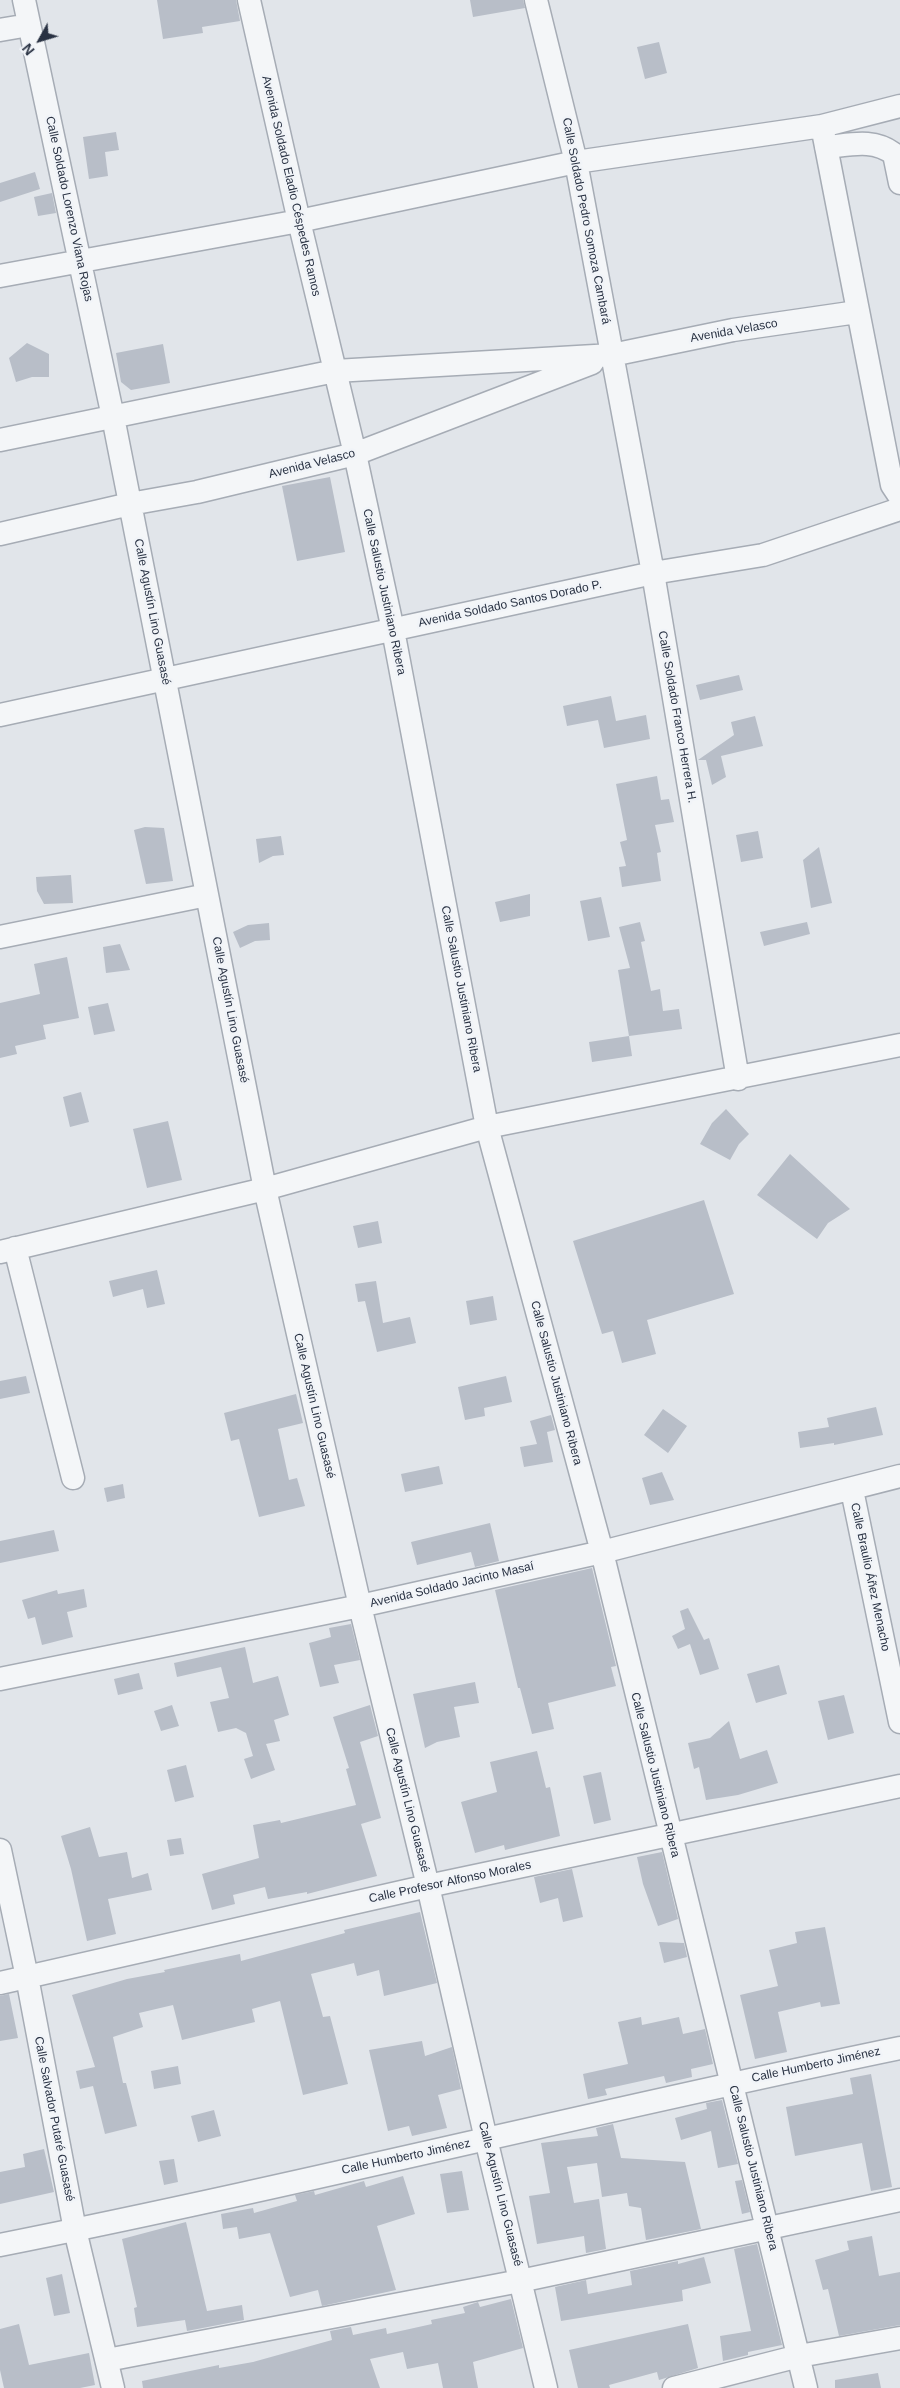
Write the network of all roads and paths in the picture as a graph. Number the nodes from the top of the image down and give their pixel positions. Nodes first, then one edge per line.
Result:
1 (24, 0) edge
2 (249, 0) edge
3 (536, 0) edge
4 (30, 25) junction
5 (0, 30) edge
6 (900, 106) edge
7 (824, 137) junction
8 (576, 162) junction
9 (900, 183) edge
10 (299, 221) junction
11 (80, 261) junction
12 (0, 276) edge
13 (857, 312) junction
14 (612, 355) junction
15 (334, 371) junction
16 (113, 417) junction
17 (0, 440) edge
18 (355, 454) junction
19 (897, 488) edge
20 (130, 504) junction
21 (900, 509) edge
22 (0, 534) edge
23 (653, 573) junction
24 (394, 630) junction
25 (165, 681) junction
26 (0, 715) edge
27 (207, 895) junction
28 (0, 937) edge
29 (900, 1045) edge
30 (738, 1079) junction
31 (487, 1127) junction
32 (265, 1189) junction
33 (8, 1250) edge
34 (900, 1476) edge
35 (73, 1478) dead end
36 (852, 1490) junction
37 (602, 1552) junction
38 (360, 1606) junction
39 (0, 1679) edge
40 (900, 1722) edge
41 (900, 1786) edge
42 (669, 1834) junction
43 (0, 1850) edge
44 (428, 1886) junction
45 (28, 1977) junction
46 (0, 1983) edge
47 (900, 2048) edge
48 (732, 2082) junction
49 (486, 2139) junction
50 (900, 2200) edge
51 (768, 2227) junction
52 (74, 2230) junction
53 (0, 2245) edge
54 (520, 2281) junction
55 (900, 2338) edge
56 (799, 2356) junction
57 (107, 2360) junction
58 (113, 2388) edge
59 (546, 2388) edge
60 (674, 2388) edge
61 (806, 2388) edge

1 - 4 street, Calle Soldado Lorenzo Viana Rojas
2 - 10 street, Avenida Soldado Eladio Céspedes Ramos
3 - 8 street, Calle Soldado Pedro Somoza Cambará
4 - 5 street
4 - 11 street, Calle Soldado Lorenzo Viana Rojas
6 - 7 street
7 - 8 street
7 - 9 street
7 - 13 street
8 - 10 street
8 - 14 street, Calle Soldado Pedro Somoza Cambará
10 - 11 street
10 - 15 street, Avenida Soldado Eladio Céspedes Ramos
11 - 12 street
11 - 16 street, Calle Soldado Lorenzo Viana Rojas
13 - 14 street, Avenida Velasco
13 - 19 street
14 - 15 street, Avenida Velasco
14 - 18 street, Avenida Velasco
14 - 23 street, Calle Soldado Franco Herrera H.
15 - 16 street, Avenida Velasco
15 - 18 street, Calle Salustio Justiniano Ribera
16 - 17 street, Avenida Velasco
16 - 20 street, Calle Agustín Lino Guasasé
18 - 20 street, Avenida Velasco
18 - 24 street, Calle Salustio Justiniano Ribera
20 - 22 street, Avenida Velasco
20 - 25 street, Calle Agustín Lino Guasasé
21 - 23 street, Avenida Soldado Santos Dorado P.
23 - 24 street, Avenida Soldado Santos Dorado P.
23 - 30 street, Calle Soldado Franco Herrera H.
24 - 25 street, Avenida Soldado Santos Dorado P.
24 - 31 street, Calle Salustio Justiniano Ribera
25 - 26 street, Avenida Soldado Santos Dorado P.
25 - 27 street, Calle Agustín Lino Guasasé
27 - 28 street
27 - 32 street, Calle Agustín Lino Guasasé
29 - 30 street
30 - 31 street
31 - 32 street
31 - 37 street, Calle Salustio Justiniano Ribera
32 - 33 street
32 - 38 street, Calle Agustín Lino Guasasé
33 - 35 street
34 - 36 street, Avenida Soldado Jacinto Masaí
36 - 37 street, Avenida Soldado Jacinto Masaí
36 - 40 street, Calle Braulio Áñez Menacho
37 - 38 street, Avenida Soldado Jacinto Masaí
37 - 42 street, Calle Salustio Justiniano Ribera
38 - 39 street, Avenida Soldado Jacinto Masaí
38 - 44 street, Calle Agustín Lino Guasasé
41 - 42 street, Calle Profesor Alfonso Morales
42 - 44 street, Calle Profesor Alfonso Morales
42 - 48 street, Calle Salustio Justiniano Ribera
43 - 45 street, Calle Salvador Putaré Guasasé
44 - 45 street, Calle Profesor Alfonso Morales
44 - 49 street, Calle Agustín Lino Guasasé
45 - 46 street, Calle Profesor Alfonso Morales
45 - 52 street, Calle Salvador Putaré Guasasé
47 - 48 street, Calle Humberto Jiménez
48 - 49 street, Calle Humberto Jiménez
48 - 51 street, Calle Salustio Justiniano Ribera
49 - 52 street, Calle Humberto Jiménez
49 - 54 street, Calle Agustín Lino Guasasé
50 - 51 street
51 - 54 street
51 - 56 street, Calle Salustio Justiniano Ribera
52 - 53 street, Calle Humberto Jiménez
52 - 57 street, Calle Salvador Putaré Guasasé
54 - 57 street
54 - 59 street, Calle Agustín Lino Guasasé
55 - 56 street
56 - 60 street
56 - 61 street, Calle Salustio Justiniano Ribera
57 - 58 street, Calle Salvador Putaré Guasasé

